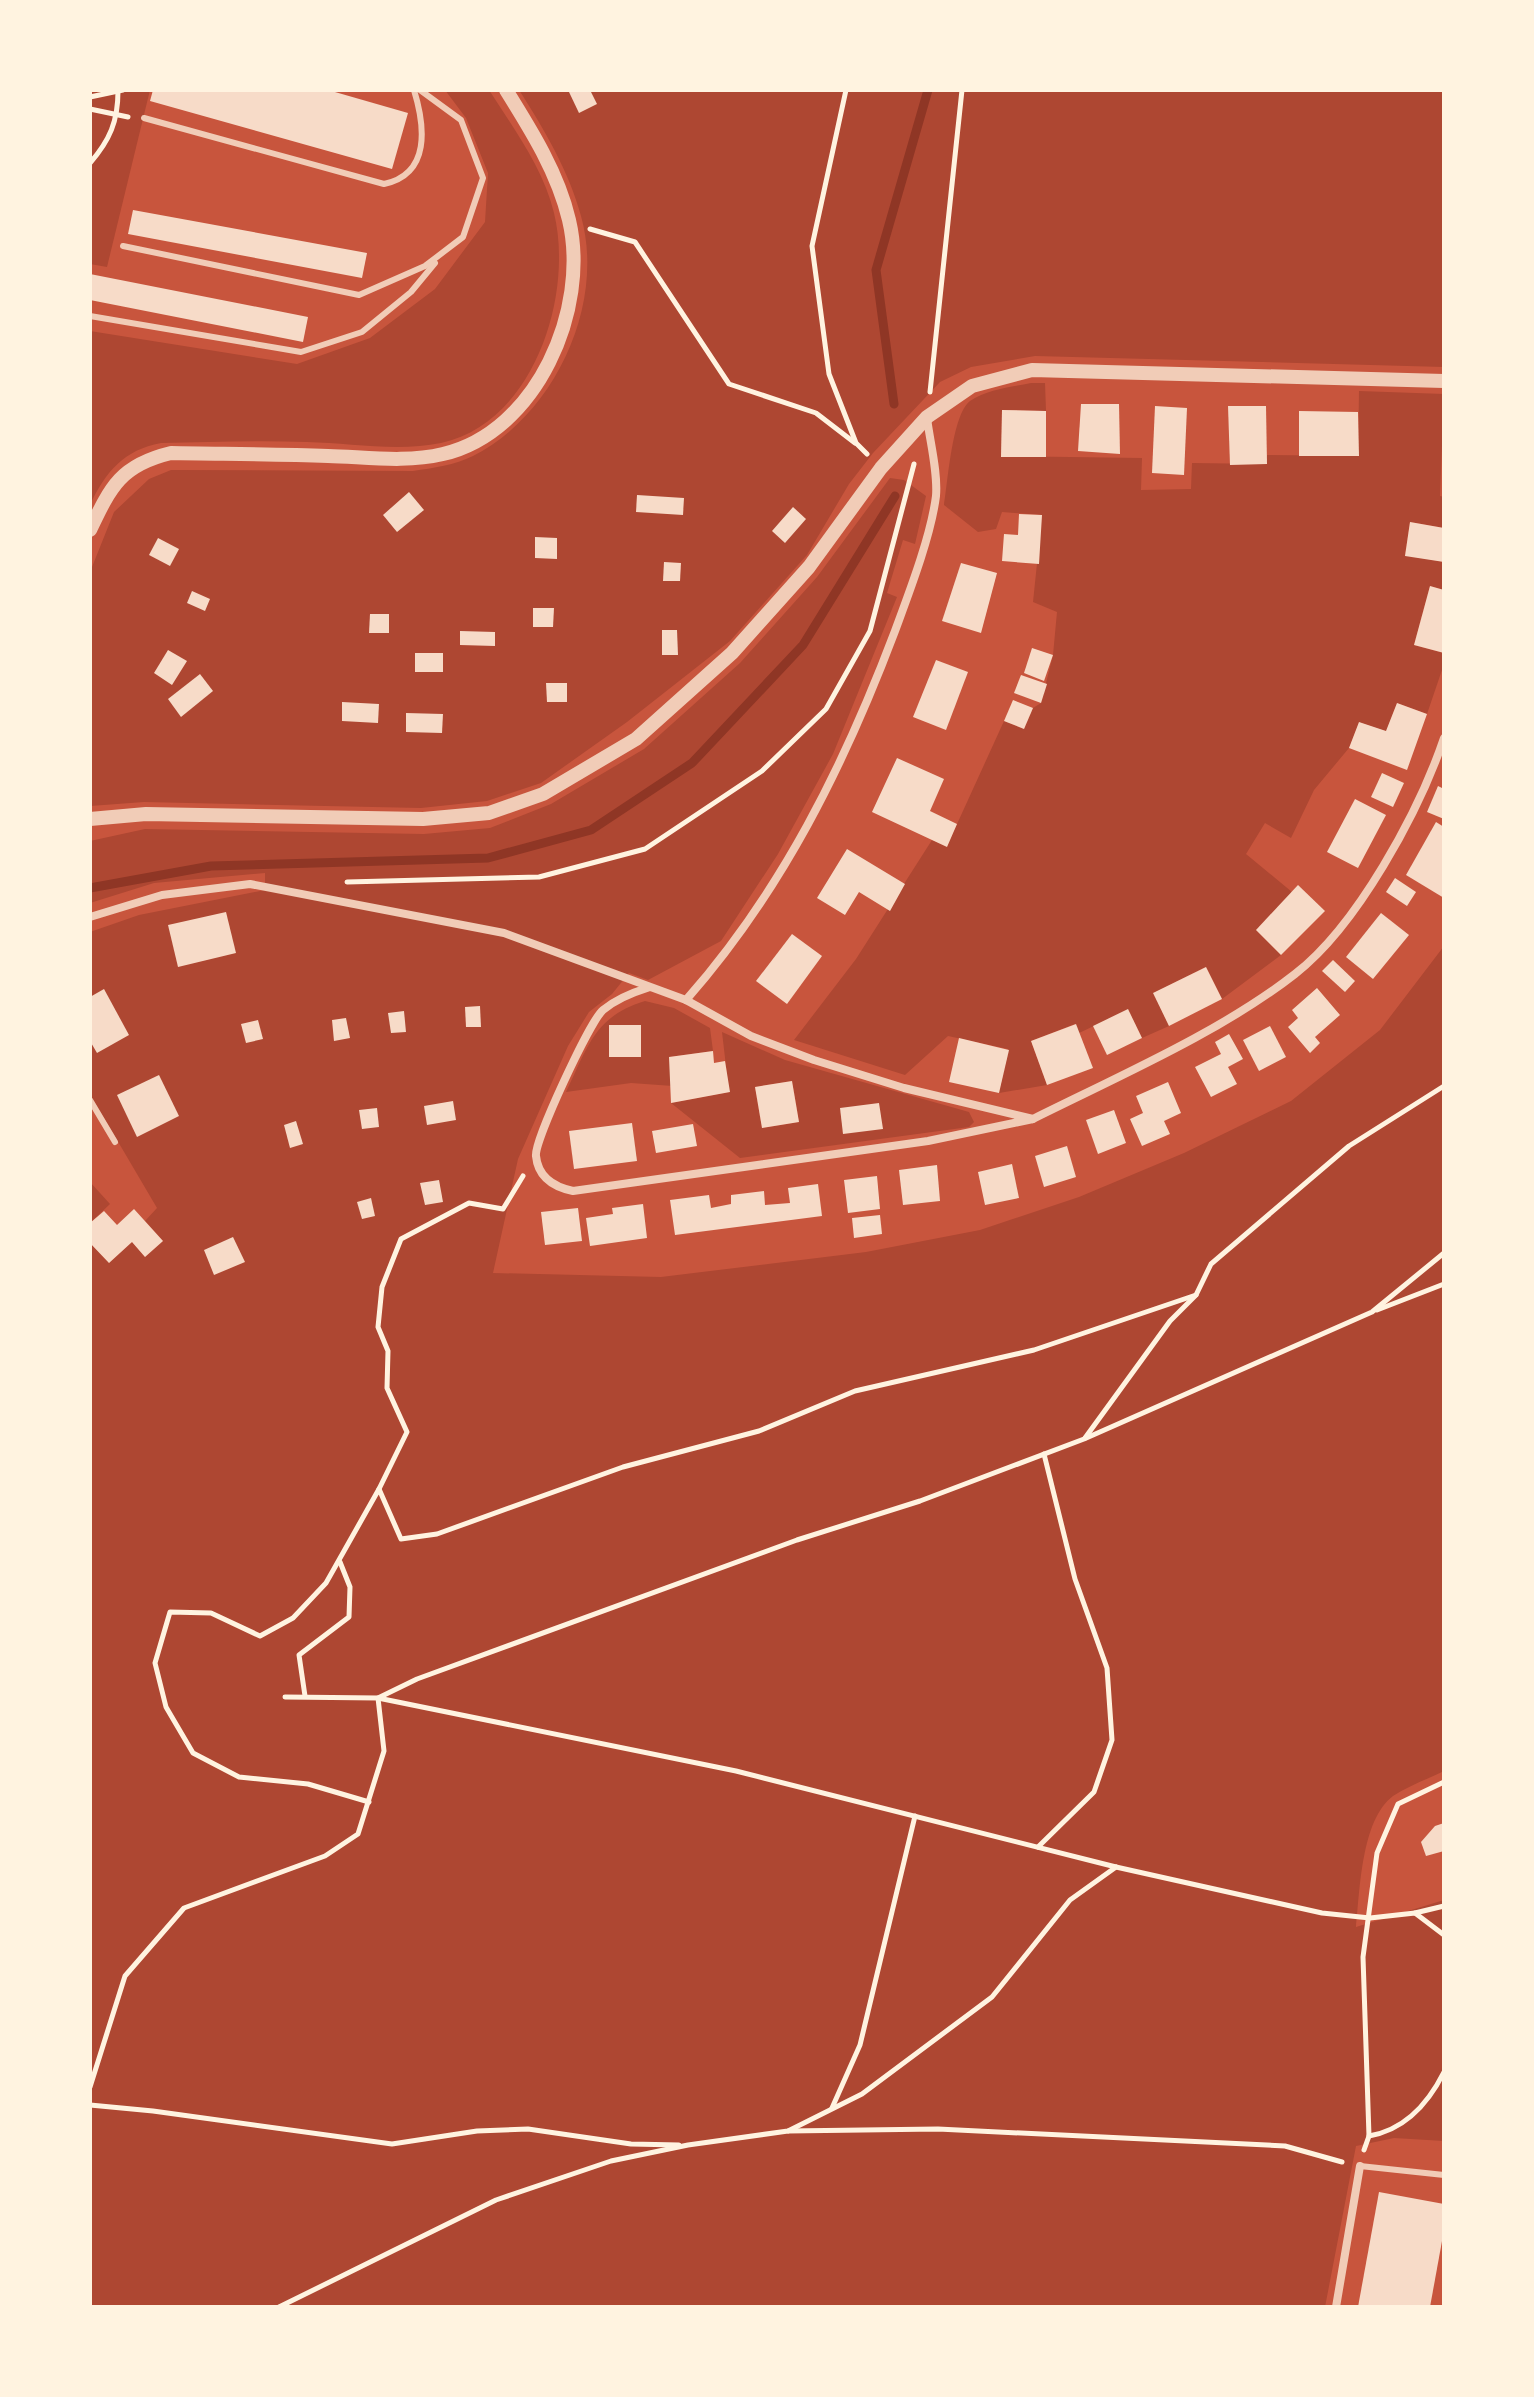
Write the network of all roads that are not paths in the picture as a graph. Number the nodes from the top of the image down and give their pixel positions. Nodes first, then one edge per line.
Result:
1 (417, 90) edge
2 (506, 90) edge
3 (144, 118) road end
4 (123, 246) dead end
5 (442, 254) junction
6 (90, 316) edge
7 (1444, 381) edge
8 (927, 417) junction
9 (90, 530) edge
10 (1444, 738) edge
11 (90, 819) edge
12 (90, 917) edge
13 (647, 988) junction
14 (686, 1000) junction
15 (90, 1100) edge
16 (1033, 1119) junction
17 (115, 1142) dead end
18 (1360, 2166) joint
19 (1444, 2175) edge
20 (1336, 2307) edge

1 - 3 lane
1 - 5 lane
2 - 9 street
4 - 5 lane
5 - 6 lane
7 - 8 street
8 - 11 street
8 - 14 street
10 - 16 street
12 - 13 street
13 - 14 street
13 - 16 street
14 - 16 street
15 - 17 lane
18 - 19 lane
18 - 20 street

